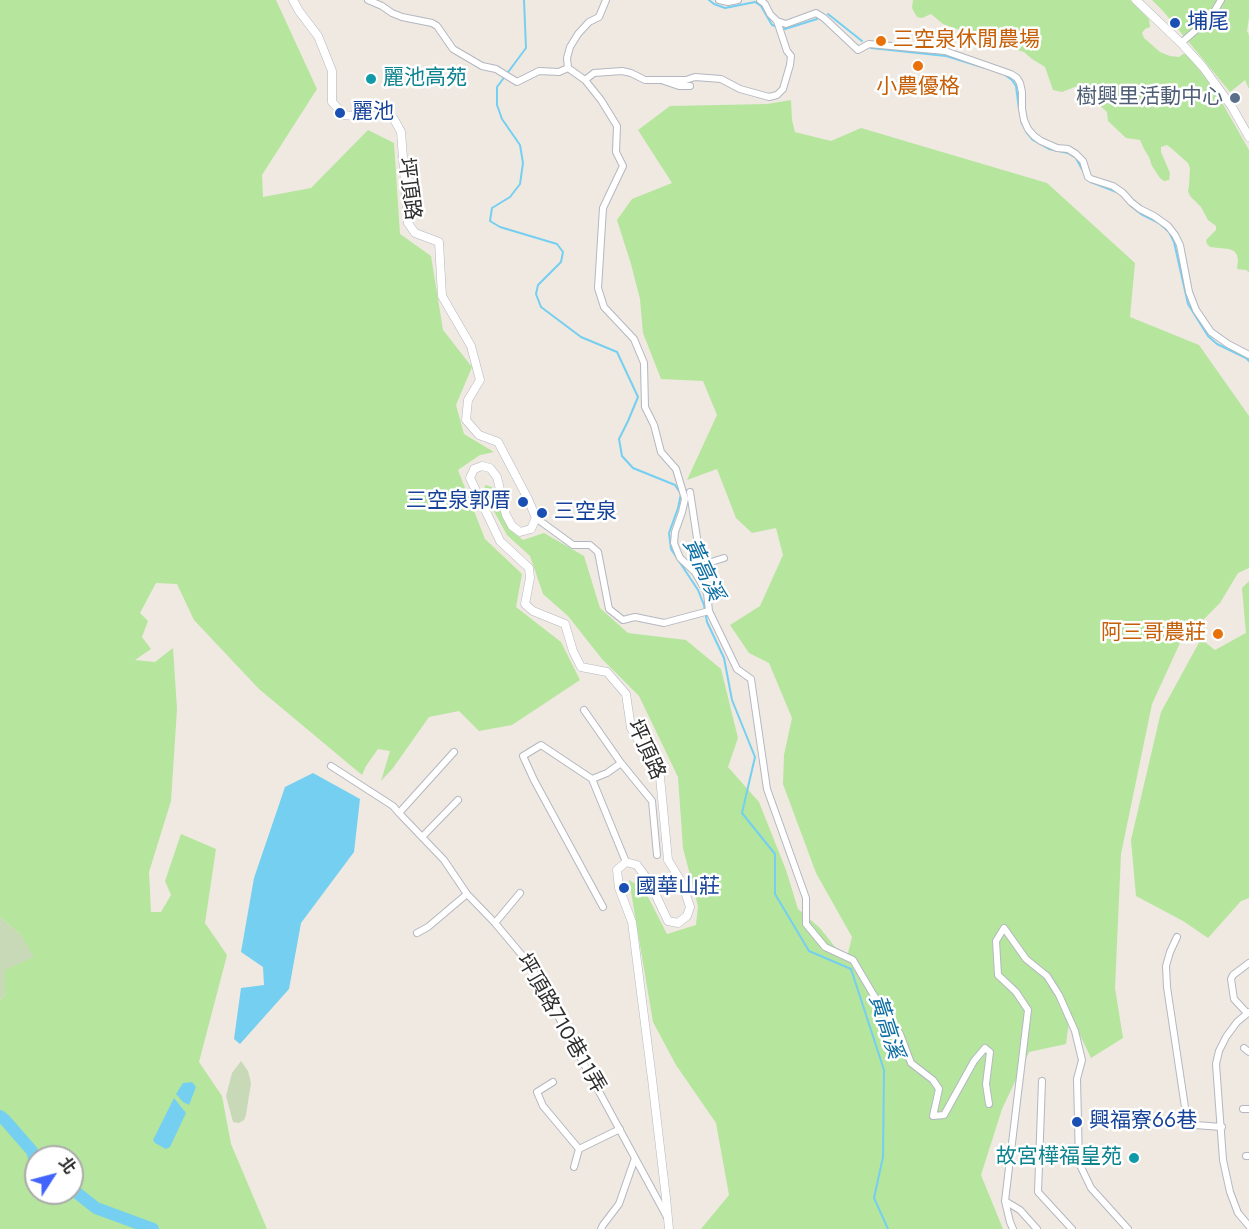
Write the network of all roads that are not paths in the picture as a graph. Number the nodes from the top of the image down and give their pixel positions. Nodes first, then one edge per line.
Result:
1 (293, 0) edge
2 (368, 0) edge
3 (606, 0) edge
4 (719, 0) edge
5 (738, 0) edge
6 (760, 0) edge
7 (1136, 0) edge
8 (1221, 0) edge
9 (777, 21) junction
10 (1181, 43) junction
11 (568, 68) junction
12 (585, 80) junction
13 (659, 80) junction
14 (690, 86) dead end
15 (1249, 137) edge
16 (1249, 355) edge
17 (690, 492) dead end
18 (536, 518) junction
19 (724, 558) dead end
20 (695, 572) junction
21 (709, 611) junction
22 (584, 710) dead end
23 (454, 752) dead end
24 (621, 763) junction
25 (331, 766) dead end
26 (592, 779) junction
27 (458, 800) dead end
28 (399, 813) junction
29 (422, 837) junction
30 (657, 855) dead end
31 (626, 862) junction
32 (520, 893) dead end
33 (467, 894) junction
34 (603, 907) dead end
35 (495, 923) junction
36 (417, 933) dead end
37 (1177, 938) dead end
38 (1249, 963) edge
39 (1248, 1013) edge
40 (1042, 1081) dead end
41 (553, 1082) dead end
42 (989, 1104) dead end
43 (1222, 1127) junction
44 (620, 1130) junction
45 (579, 1149) junction
46 (635, 1158) junction
47 (574, 1167) dead end
48 (654, 1196) junction
49 (666, 1198) junction
50 (1005, 1201) junction
51 (669, 1225) edge
52 (1249, 1226) edge
53 (601, 1229) edge
54 (1013, 1229) edge
55 (1037, 1229) edge
56 (1072, 1229) edge
57 (1128, 1229) edge

1 - 18 street, 坪頂路
2 - 11 street
3 - 11 street
4 - 5 street
6 - 9 street
7 - 10 street
8 - 10 street
9 - 13 street
9 - 16 street
10 - 15 street
11 - 12 street
12 - 13 street
12 - 20 street
13 - 14 street
17 - 20 street
18 - 21 street
18 - 31 street, 坪頂路
19 - 20 street
20 - 21 street
21 - 42 street
22 - 24 street
23 - 28 street
24 - 26 street
24 - 30 street
25 - 28 street, 坪頂路710巷11弄
26 - 31 street
26 - 34 street
27 - 29 street
28 - 29 street, 坪頂路710巷11弄
29 - 33 street, 坪頂路710巷11弄
31 - 49 street
32 - 35 street
33 - 35 street, 坪頂路710巷11弄
33 - 36 street
35 - 44 street, 坪頂路710巷11弄
37 - 43 street
38 - 39 street
39 - 43 street
40 - 56 street
41 - 45 street, 坪頂路710巷11弄
43 - 52 street
44 - 45 street
44 - 46 street, 坪頂路710巷11弄
45 - 47 street
46 - 48 street, 坪頂路710巷11弄
46 - 53 street
48 - 49 street
48 - 51 street, 坪頂路710巷11弄
49 - 51 street
50 - 54 street
50 - 55 street
50 - 57 street

